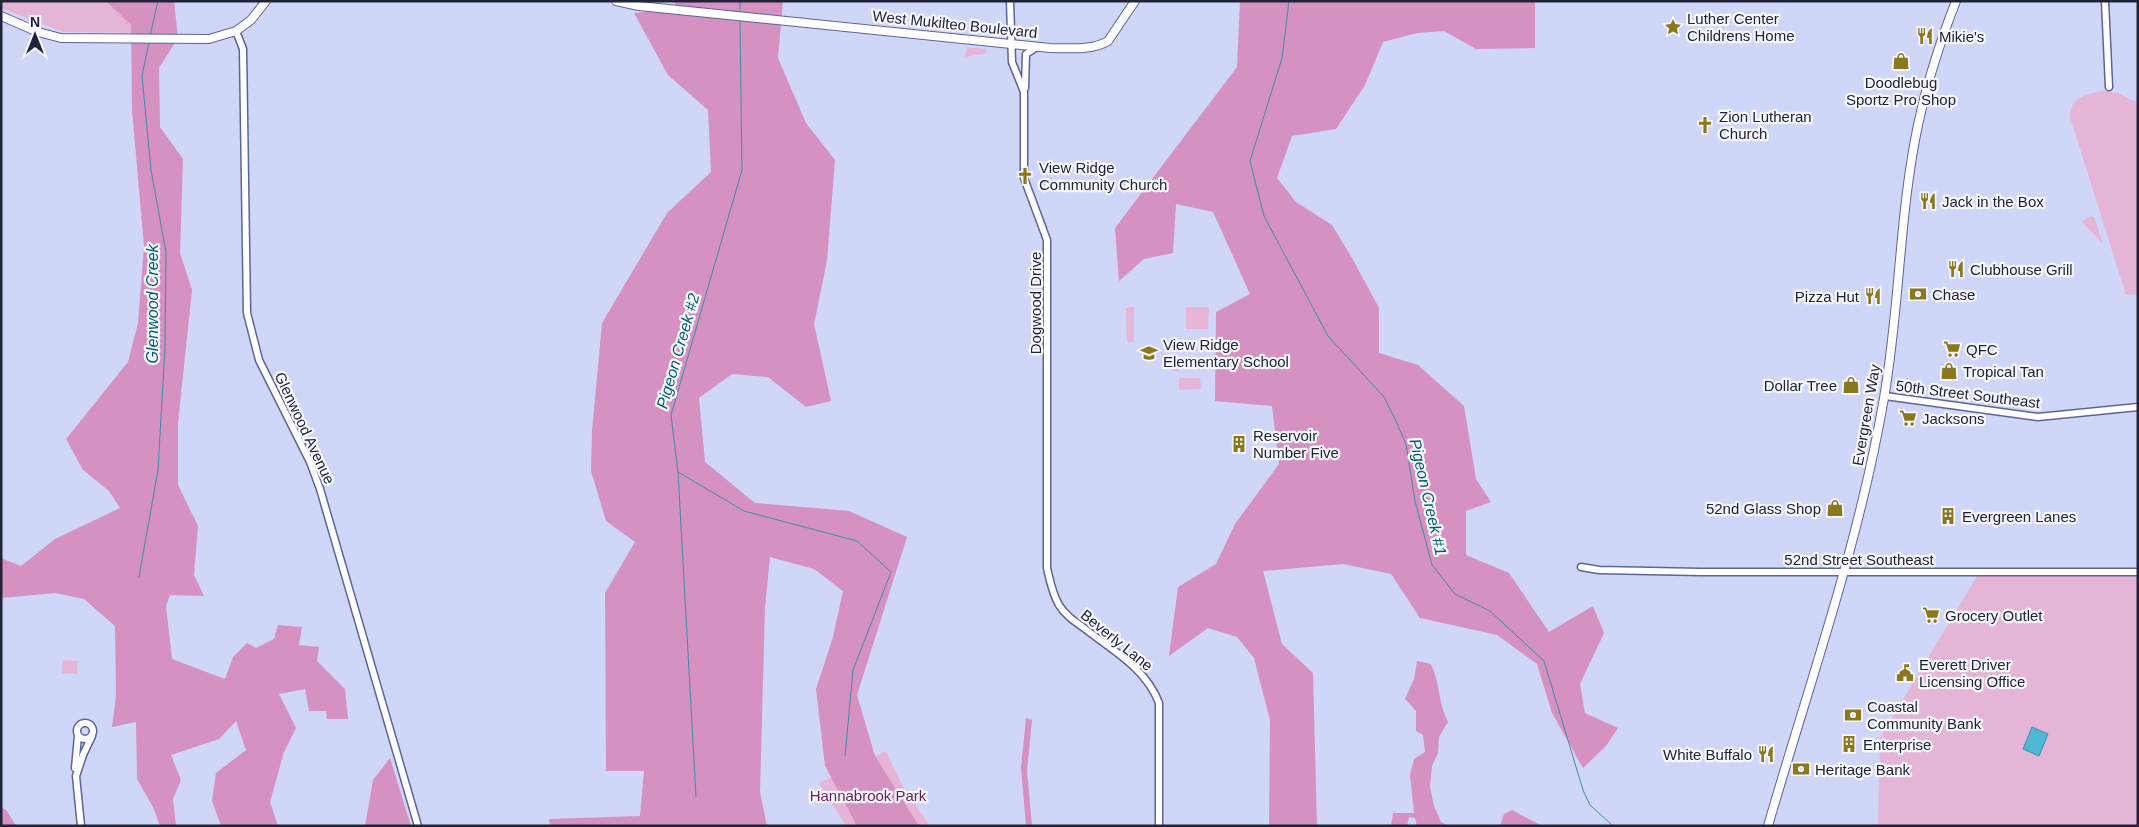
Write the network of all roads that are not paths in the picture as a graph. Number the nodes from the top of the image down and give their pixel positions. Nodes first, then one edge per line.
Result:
1 (266, 1) edge
2 (616, 1) edge
3 (1010, 1) edge
4 (1135, 1) edge
5 (1956, 1) edge
6 (2106, 1) edge
7 (1, 16) edge
8 (236, 31) junction
9 (1011, 45) junction
10 (1037, 47) junction
11 (2108, 87) dead end
12 (1024, 92) junction
13 (1885, 396) junction
14 (2138, 406) edge
15 (1581, 567) dead end
16 (1047, 568) joint
17 (1844, 572) junction
18 (2138, 572) edge
19 (78, 736) junction
20 (92, 736) junction
21 (76, 776) junction
22 (82, 826) edge
23 (418, 826) edge
24 (1159, 826) edge
25 (1768, 826) edge

1 - 8 main road
2 - 9 main road, West Mukilteo Boulevard
3 - 9 street, Dogwood Drive
4 - 10 main road, West Mukilteo Boulevard
5 - 13 main road, Evergreen Way
6 - 11 street
7 - 8 main road
8 - 23 street, Glenwood Avenue
9 - 10 main road, West Mukilteo Boulevard
9 - 12 street, Dogwood Drive
10 - 12 street
12 - 16 street, Dogwood Drive
13 - 14 street, 50th Street Southeast
13 - 17 main road, Evergreen Way
15 - 17 street, 52nd Street Southeast
16 - 24 street, Beverly Lane
17 - 18 street, 52nd Street Southeast
17 - 25 main road, Evergreen Way
19 - 20 street
19 - 20 street
19 - 21 street
20 - 21 street
21 - 22 street

